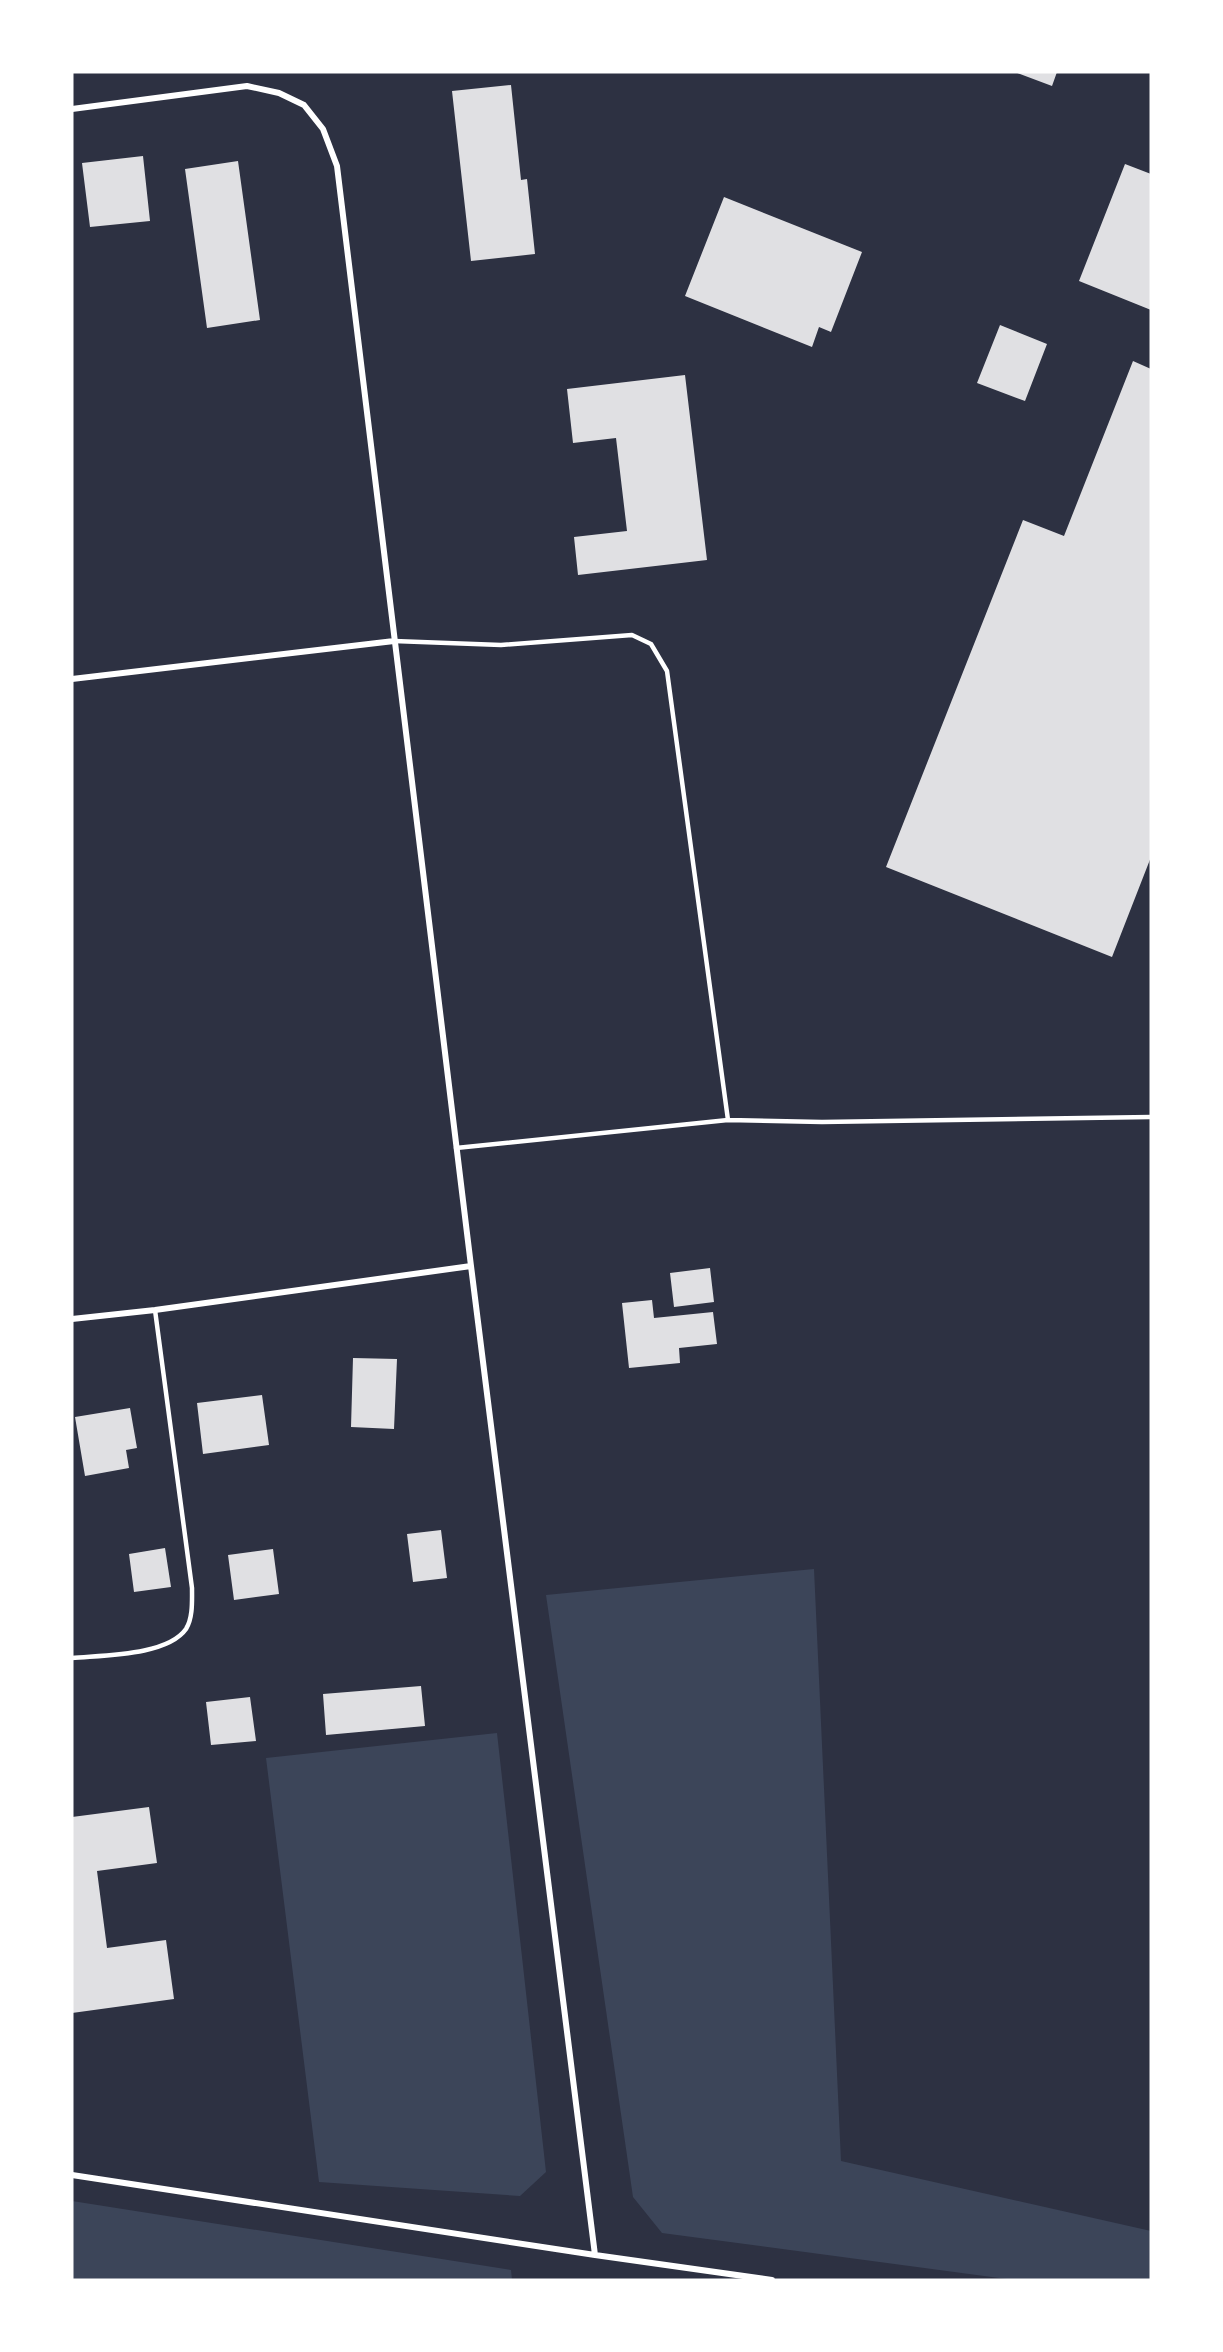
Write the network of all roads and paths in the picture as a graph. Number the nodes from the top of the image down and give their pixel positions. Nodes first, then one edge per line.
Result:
1 (72, 109) edge
2 (394, 641) junction
3 (72, 679) edge
4 (1151, 1117) edge
5 (728, 1120) junction
6 (456, 1148) junction
7 (471, 1266) junction
8 (155, 1310) junction
9 (72, 1319) edge
10 (72, 1658) edge
11 (72, 2175) edge
12 (595, 2256) junction
13 (772, 2280) edge

1 - 2 street
2 - 3 street
2 - 5 lane
2 - 6 street
4 - 5 lane
5 - 6 lane
6 - 7 street
7 - 8 street
7 - 12 street
8 - 9 street
8 - 10 lane
11 - 12 street
12 - 13 street

